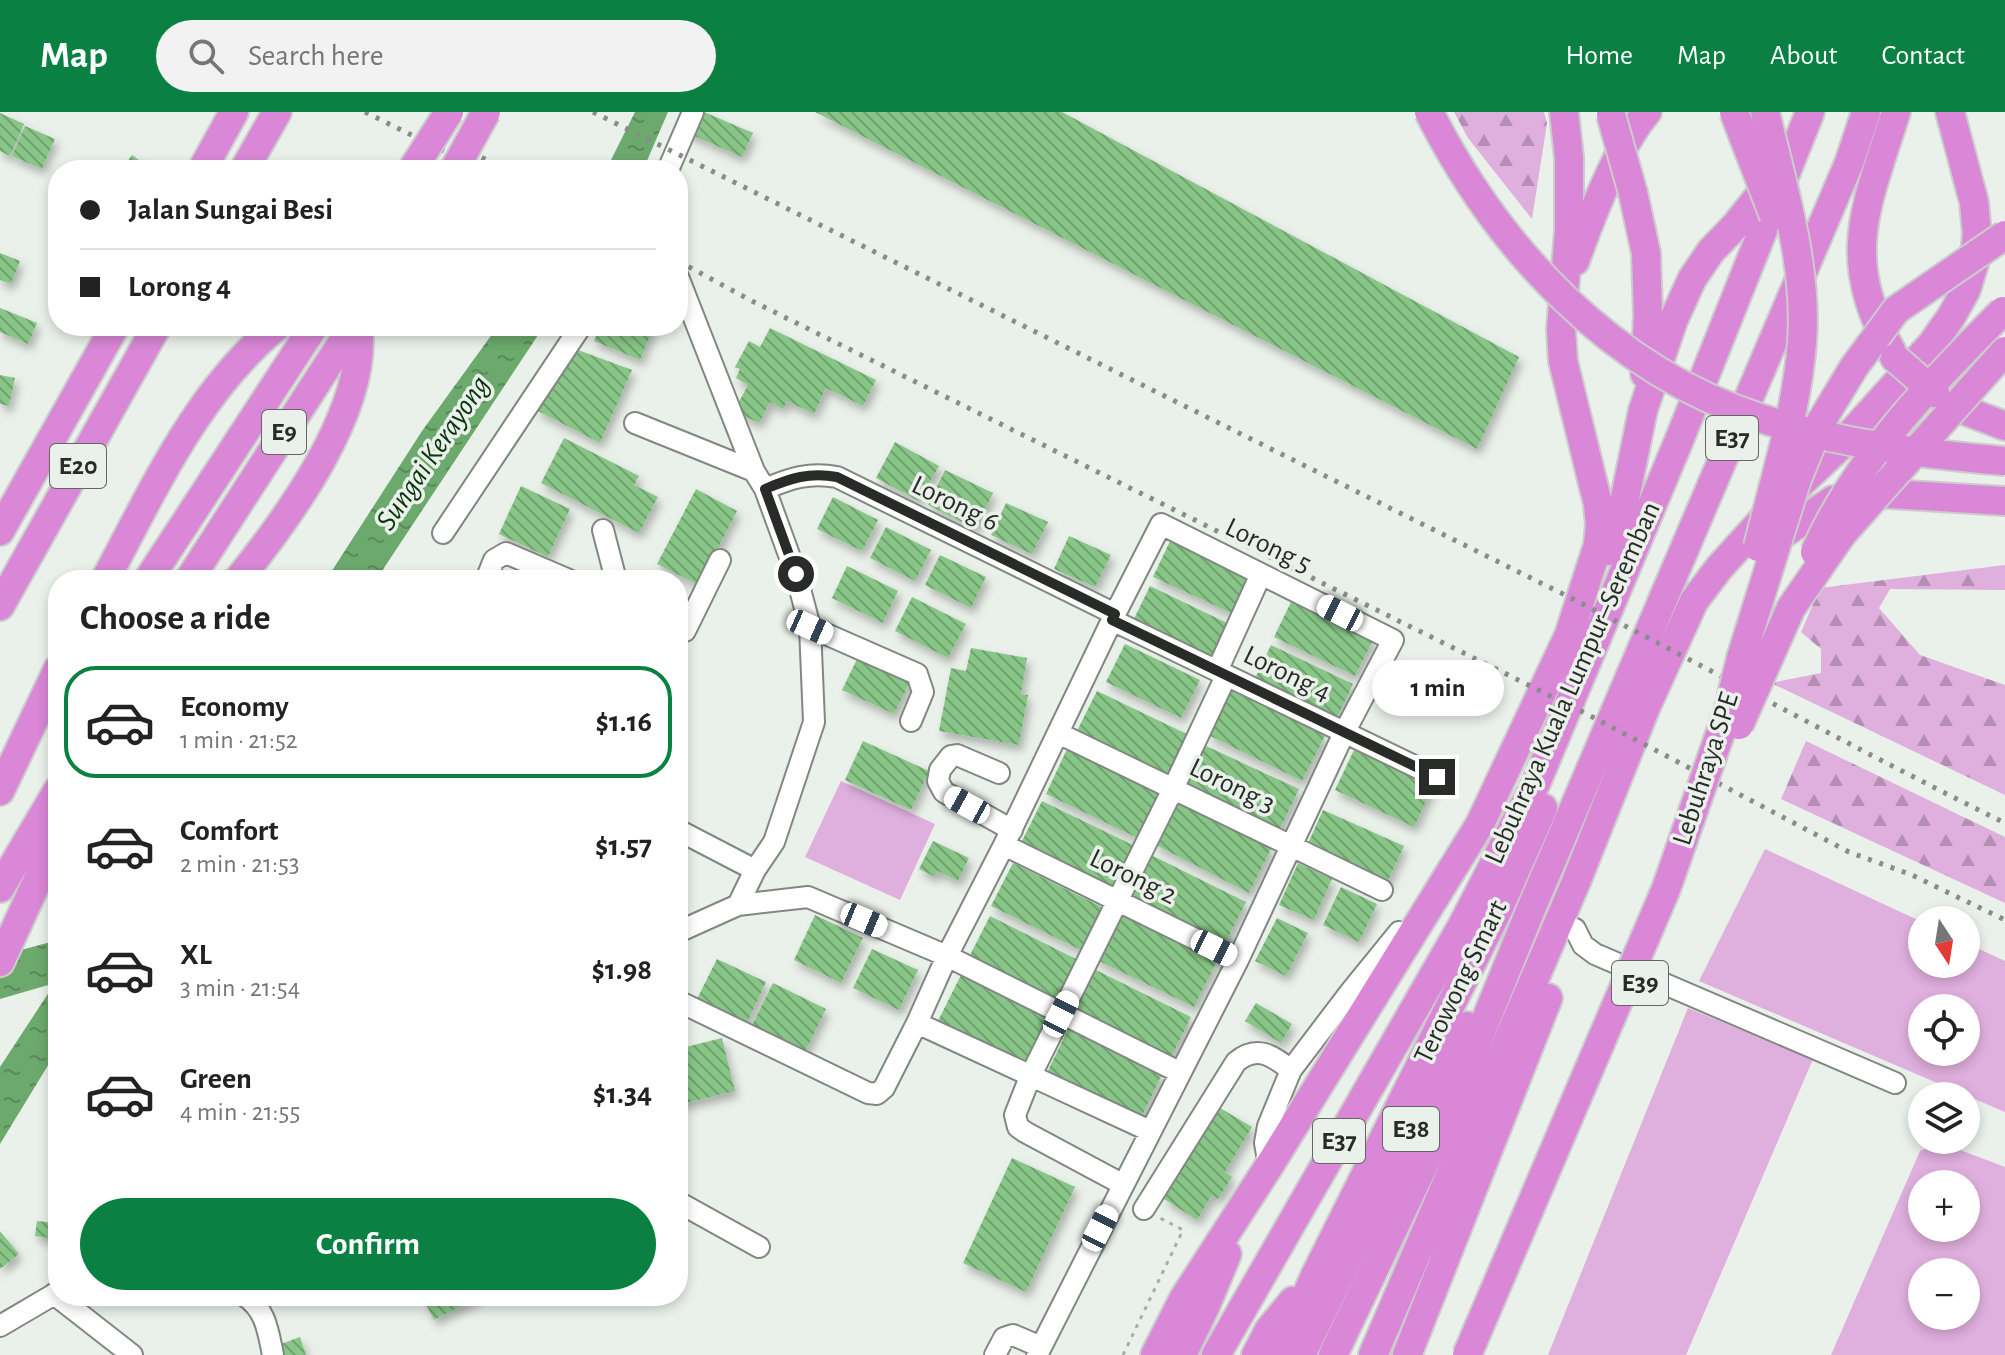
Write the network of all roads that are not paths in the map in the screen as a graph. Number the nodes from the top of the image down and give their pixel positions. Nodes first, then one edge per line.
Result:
1 (234, 112) edge
2 (277, 112) edge
3 (449, 112) edge
4 (486, 112) edge
5 (693, 112) edge
6 (1429, 112) edge
7 (1564, 112) edge
8 (1647, 112) edge
9 (1734, 112) edge
10 (1765, 112) edge
11 (1810, 112) edge
12 (1866, 112) edge
13 (1882, 112) edge
14 (1896, 112) edge
15 (1950, 112) edge
16 (1610, 114) edge
17 (1797, 148) junction
18 (208, 160) edge
19 (250, 160) edge
20 (418, 160) edge
21 (460, 160) edge
22 (672, 160) edge
23 (1849, 163) junction
24 (2005, 235) edge
25 (1563, 295) junction
26 (1802, 301) junction
27 (688, 303) edge
28 (2005, 308) edge
29 (109, 336) edge
30 (151, 336) edge
31 (267, 336) edge
32 (308, 336) edge
33 (349, 336) edge
34 (357, 336) edge
35 (574, 336) edge
36 (2005, 351) edge
37 (1643, 410) junction
38 (635, 423) dead end
39 (2005, 426) edge
40 (2005, 461) edge
41 (754, 471) junction
42 (2005, 483) edge
43 (765, 489) junction
44 (2005, 501) edge
45 (603, 530) dead end
46 (0, 531) edge
47 (443, 533) dead end
48 (1740, 545) junction
49 (720, 560) dead end
50 (110, 570) edge
51 (155, 570) edge
52 (195, 570) edge
53 (246, 570) edge
54 (490, 570) edge
55 (546, 570) edge
56 (613, 570) edge
57 (1261, 574) junction
58 (0, 606) edge
59 (1791, 608) junction
60 (1113, 617) junction
61 (688, 619) edge
62 (810, 627) junction
63 (1741, 658) junction
64 (1222, 674) junction
65 (48, 690) edge
66 (911, 721) dead end
67 (1562, 722) junction
68 (48, 725) edge
69 (1058, 733) junction
70 (1344, 733) junction
71 (999, 773) dead end
72 (1437, 777) dead end
73 (1536, 783) junction
74 (1173, 789) junction
75 (0, 792) edge
76 (48, 807) edge
77 (688, 835) edge
78 (1008, 838) junction
79 (1291, 846) junction
80 (1466, 848) junction
81 (48, 858) edge
82 (755, 870) junction
83 (0, 888) edge
84 (1382, 890) dead end
85 (1118, 901) junction
86 (738, 905) junction
87 (1531, 909) junction
88 (688, 928) edge
89 (1575, 929) junction
90 (947, 956) junction
91 (1238, 960) junction
92 (0, 962) edge
93 (688, 1006) edge
94 (1061, 1014) junction
95 (917, 1023) junction
96 (1291, 1070) junction
97 (1179, 1072) junction
98 (1030, 1077) junction
99 (1895, 1083) dead end
100 (1150, 1131) junction
101 (1269, 1166) junction
102 (1122, 1184) junction
103 (1251, 1193) junction
104 (688, 1208) edge
105 (1144, 1209) road end
106 (759, 1247) dead end
107 (1315, 1276) junction
108 (48, 1298) edge
109 (72, 1306) edge
110 (257, 1306) edge
111 (0, 1326) edge
112 (1039, 1351) edge
113 (132, 1355) edge
114 (273, 1355) edge
115 (995, 1355) edge
116 (1155, 1355) edge
117 (1182, 1355) edge
118 (1216, 1355) edge
119 (1256, 1355) edge
120 (1280, 1355) edge
121 (1301, 1355) edge
122 (1333, 1355) edge
123 (1373, 1355) edge
124 (1407, 1355) edge
125 (1467, 1355) edge
126 (1481, 1355) edge

1 - 18 highway
2 - 19 highway
3 - 20 highway, bridge
4 - 21 highway, bridge
5 - 22 street
6 - 40 highway, bridge
7 - 25 highway
8 - 25 highway
9 - 26 highway, bridge
10 - 26 highway, bridge
11 - 17 highway, Lebuhraya Kuala Lumpur–Seremban / E37
12 - 23 highway, Lebuhraya Kuala Lumpur–Seremban / E37
13 - 23 highway
14 - 39 highway, bridge
15 - 48 highway
16 - 37 highway, bridge
17 - 37 highway
17 - 67 highway, Lebuhraya Kuala Lumpur–Seremban / E37
23 - 87 highway, Lebuhraya Kuala Lumpur–Seremban / E37
24 - 63 highway, Lebuhraya SPE / E39, bridge
25 - 80 highway
26 - 63 highway, bridge
27 - 41 street
28 - 59 highway, bridge
29 - 46 highway, E20
30 - 58 highway, E20
31 - 50 highway
32 - 51 highway, E9
33 - 52 highway, E9
34 - 53 highway
35 - 47 street
36 - 59 highway, Lebuhraya SPE / E39, bridge
37 - 73 highway
38 - 41 street
41 - 43 street
42 - 48 highway
43 - 60 street, Lorong 6
43 - 62 street
44 - 89 highway
45 - 56 street
48 - 123 highway
49 - 61 street
54 - 55 street
57 - 60 street, Lorong 5
57 - 64 street
57 - 70 street, Lorong 5
59 - 126 highway, Lebuhraya SPE / E39, bridge
60 - 64 street, Lorong 4
60 - 69 street
62 - 66 street
62 - 82 street
63 - 125 highway, Lebuhraya SPE / E39, bridge
64 - 70 street, Lorong 4
64 - 74 street
65 - 75 highway
67 - 73 highway, Lebuhraya Kuala Lumpur–Seremban / E37
67 - 107 highway, Terowong Smart / E38
68 - 75 highway
69 - 74 street, Lorong 3
69 - 78 street
70 - 72 street, Lorong 4
70 - 79 street
71 - 78 street, Lorong 2
73 - 118 highway, Lebuhraya Kuala Lumpur–Seremban / E37
74 - 79 street, Lorong 3
74 - 85 street
76 - 83 highway
77 - 82 street
78 - 85 street, Lorong 2
78 - 90 street
79 - 84 street, Lorong 3
79 - 91 street
80 - 96 street
80 - 101 highway
81 - 92 highway
82 - 86 street
85 - 91 street, Lorong 2
85 - 94 street
86 - 88 street
86 - 90 street
87 - 121 highway, Terowong Smart / E38
87 - 122 highway, Lebuhraya Kuala Lumpur–Seremban / E37
89 - 99 street
89 - 124 highway
90 - 94 street
90 - 95 street
91 - 97 street
93 - 95 street
94 - 97 street
94 - 98 street
95 - 98 street
96 - 101 street
96 - 105 street
97 - 100 street
98 - 100 street
98 - 102 street
100 - 102 street
101 - 103 highway
102 - 112 street
103 - 116 highway
103 - 117 highway
104 - 106 street
107 - 119 highway, Terowong Smart / E38
107 - 120 highway, Terowong Smart / E38
108 - 111 street
109 - 113 street
110 - 114 street
112 - 115 street

